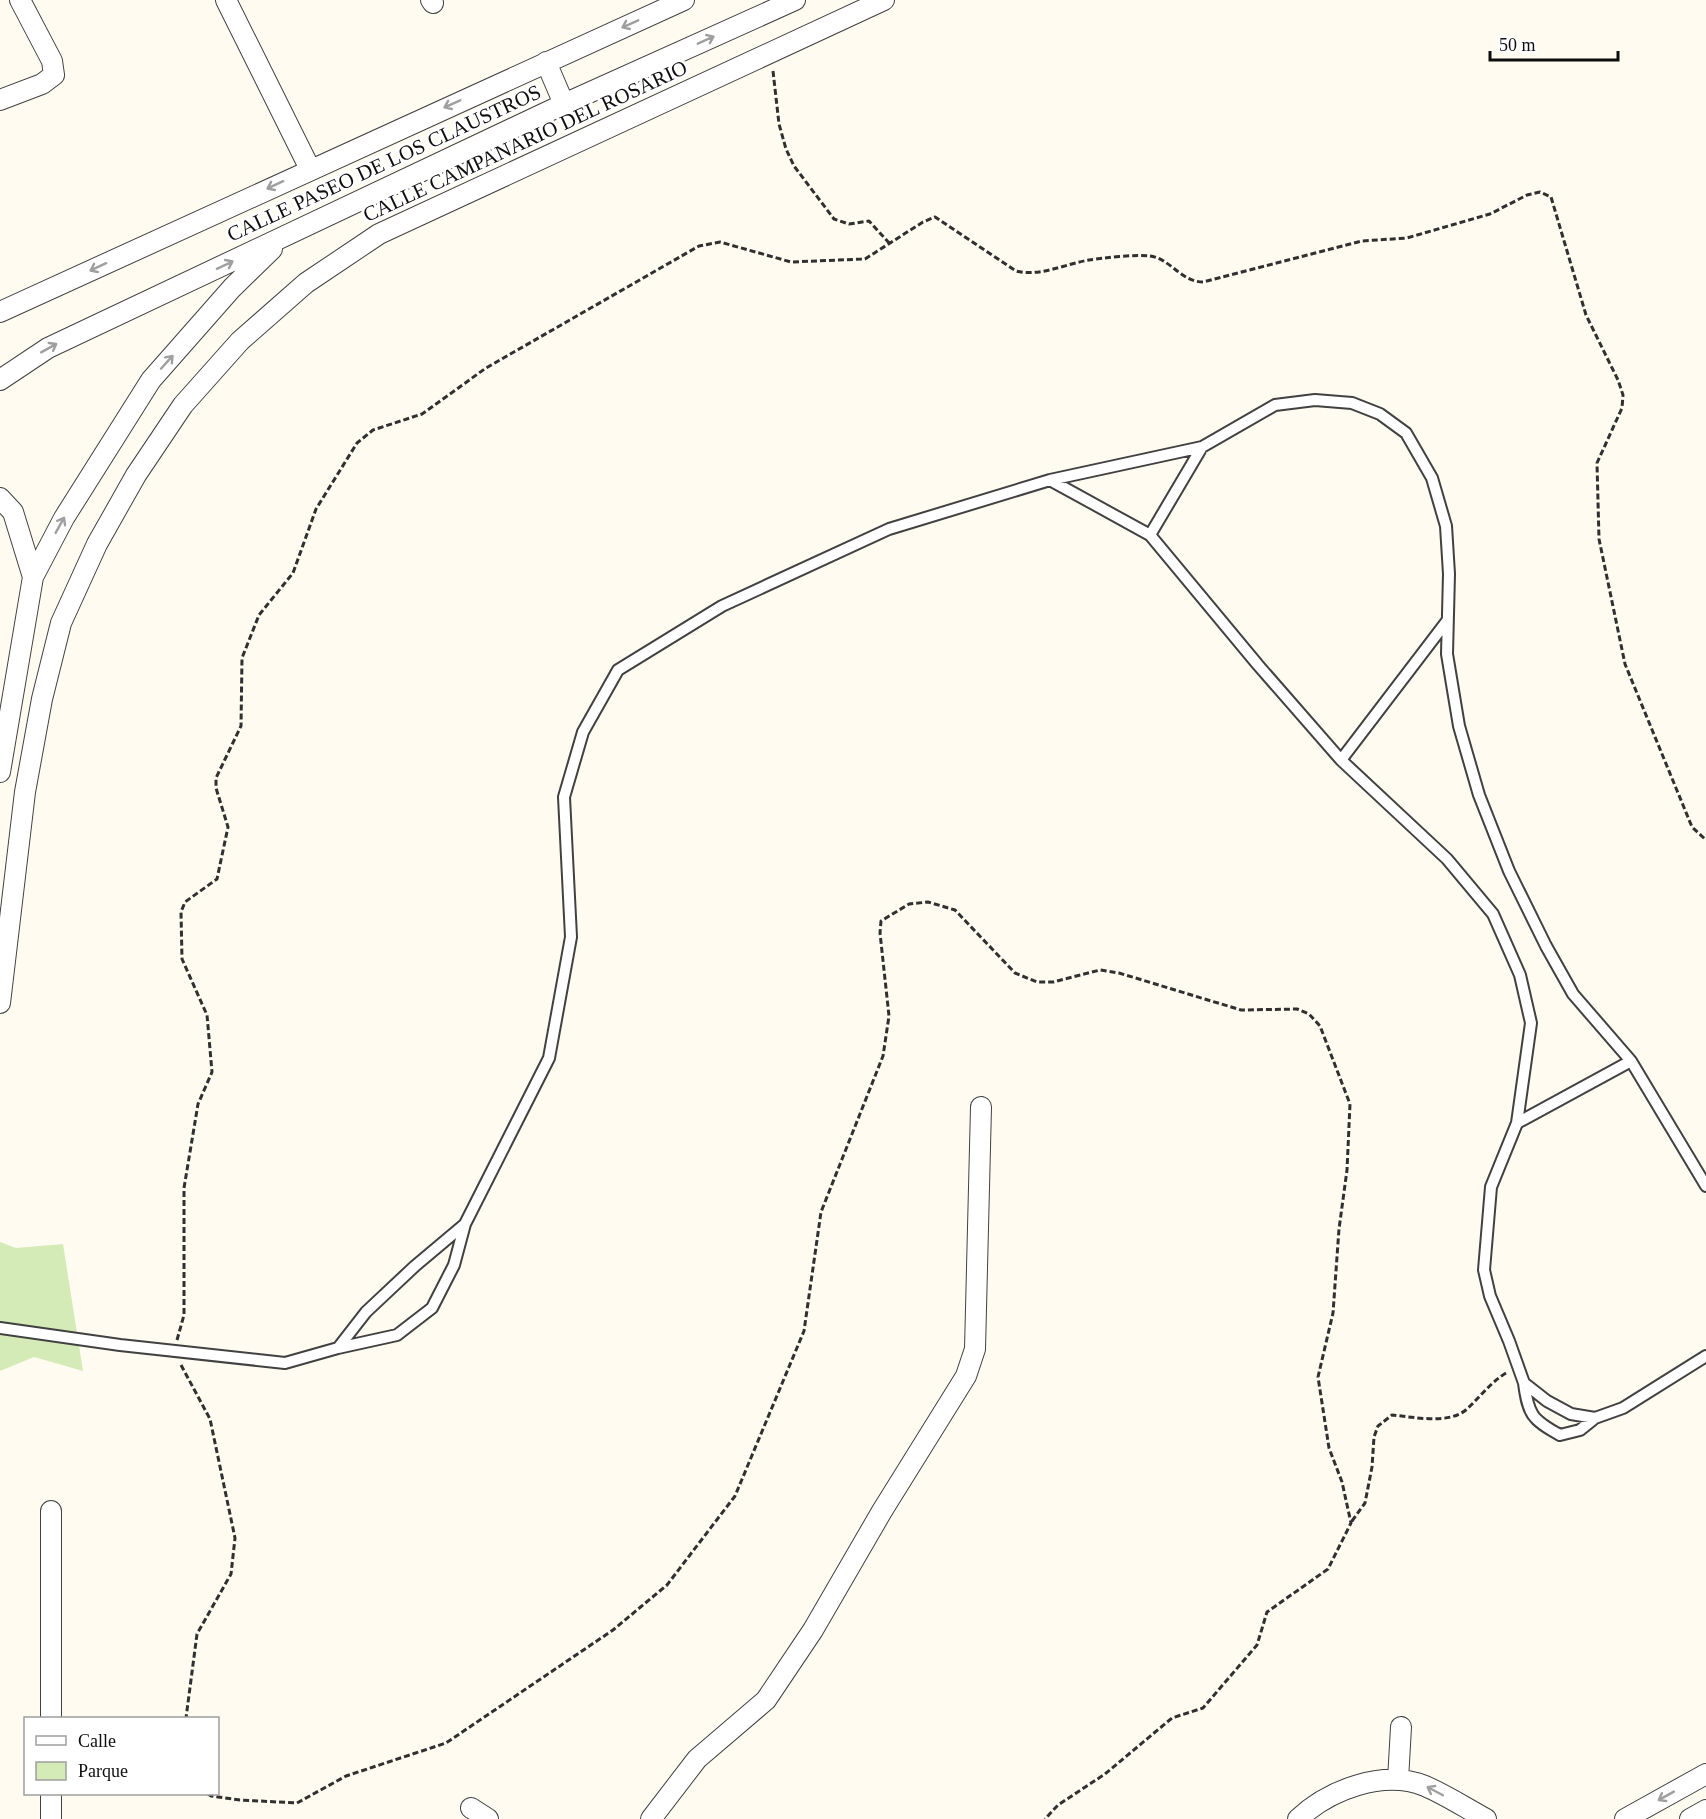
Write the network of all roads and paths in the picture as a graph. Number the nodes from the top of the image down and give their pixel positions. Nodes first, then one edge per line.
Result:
1 (20, 0) edge
2 (226, 0) edge
3 (684, 0) edge
4 (795, 0) edge
5 (884, 0) edge
6 (771, 52) junction
7 (546, 62) junction
8 (0, 100) edge
9 (564, 104) junction
10 (310, 169) junction
11 (283, 237) junction
12 (890, 244) dead end
13 (0, 312) edge
14 (0, 380) edge
15 (1202, 447) junction
16 (1050, 480) junction
17 (0, 498) edge
18 (1150, 535) junction
19 (33, 577) junction
20 (1447, 621) junction
21 (1341, 760) junction
22 (0, 772) edge
23 (0, 1002) edge
24 (1631, 1061) junction
25 (981, 1107) dead end
26 (1517, 1123) junction
27 (1706, 1186) edge
28 (465, 1224) junction
29 (0, 1328) edge
30 (338, 1348) junction
31 (173, 1350) junction
32 (1706, 1356) edge
33 (1518, 1366) junction
34 (1524, 1383) junction
35 (1595, 1418) junction
36 (51, 1511) dead end
37 (1351, 1523) dead end
38 (51, 1717) edge
39 (186, 1717) edge
40 (1401, 1728) dead end
41 (1706, 1774) edge
42 (1398, 1780) junction
43 (51, 1795) edge
44 (1706, 1810) edge
45 (51, 1819) edge
46 (651, 1819) edge
47 (1298, 1819) edge
48 (1486, 1819) edge
49 (1625, 1819) edge
50 (1690, 1819) edge

1 - 8 street
2 - 10 street
3 -> 7 street, CALLE PASEO DE LOS CLAUSTROS
9 -> 4 street, CALLE PASEO DE LOS CLAUSTROS
5 - 6 street, CALLE CAMPANARIO DEL ROSARIO
6 - 12 path
6 - 23 street, CALLE CAMPANARIO DEL ROSARIO
7 - 9 street
7 -> 10 street, CALLE PASEO DE LOS CLAUSTROS
9 - 11 street, CALLE PASEO DE LOS CLAUSTROS
10 -> 13 street, CALLE PASEO DE LOS CLAUSTROS
14 -> 11 street, CALLE PASEO DE LOS CLAUSTROS
19 -> 11 street
15 - 16 lane
15 - 18 lane
15 - 20 lane
16 - 18 lane
16 - 28 lane
17 - 19 street
18 - 21 lane
19 - 22 street
20 - 21 lane
20 - 24 lane
21 - 26 lane
24 - 26 lane
24 - 27 lane
25 - 46 street
26 - 33 lane
28 - 30 lane
28 - 30 lane
29 - 31 lane
30 - 31 lane
31 - 39 path
32 - 35 lane
33 - 34 lane
33 - 37 path
34 - 35 lane
34 - 35 lane
36 - 38 street
40 - 42 street
41 -> 49 street
42 - 47 street
48 -> 42 street
43 - 45 street
44 - 50 street

